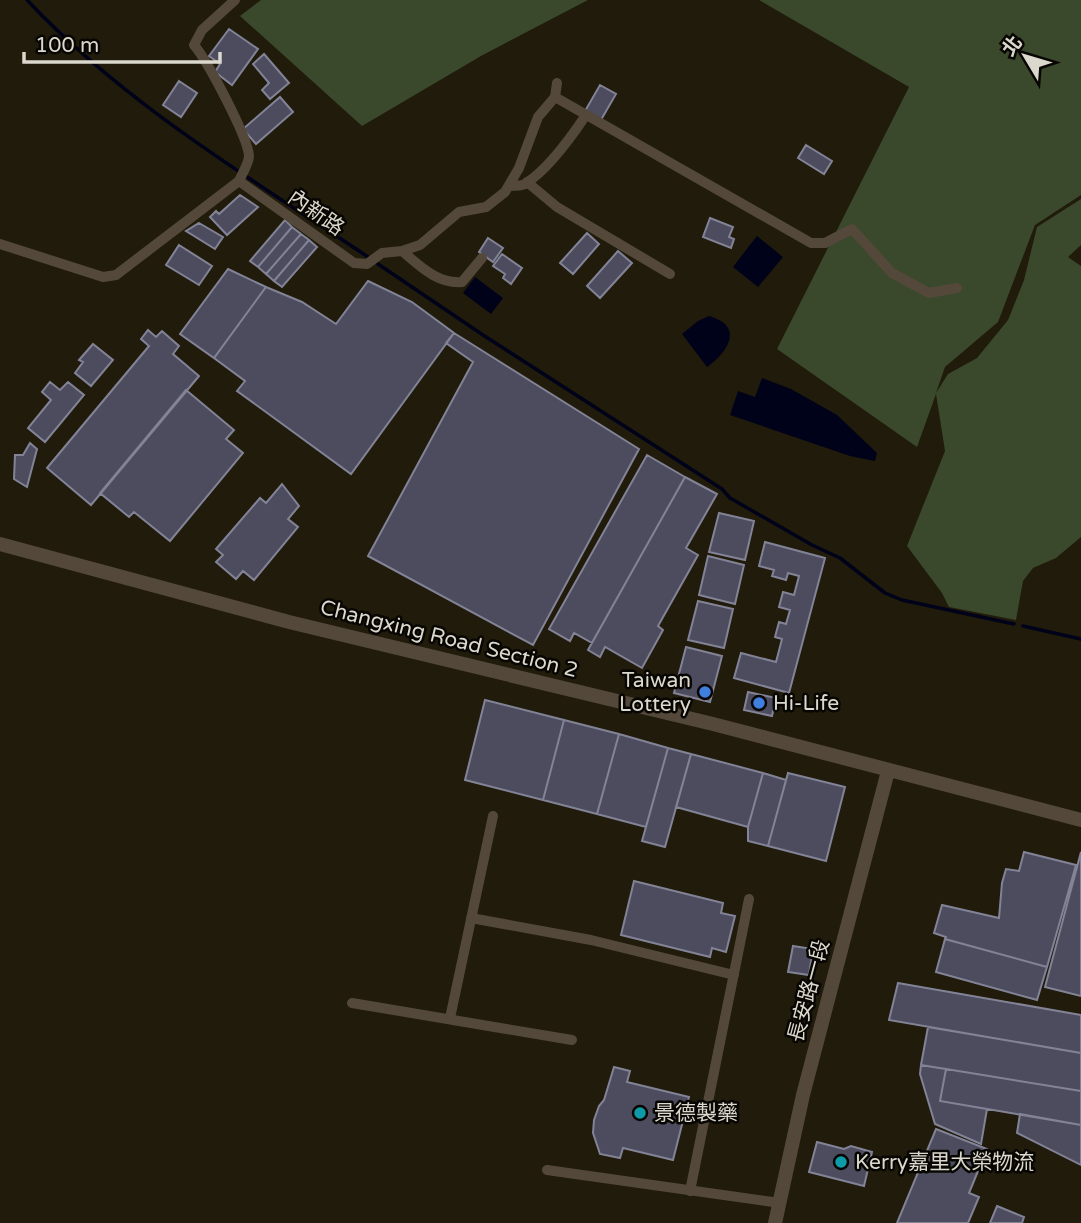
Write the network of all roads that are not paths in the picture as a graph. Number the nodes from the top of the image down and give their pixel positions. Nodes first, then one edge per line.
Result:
1 (235, 0) edge
2 (557, 83) dead end
3 (555, 97) junction
4 (586, 114) junction
5 (239, 181) junction
6 (527, 181) junction
7 (509, 186) junction
8 (0, 244) edge
9 (402, 251) junction
10 (482, 258) dead end
11 (670, 274) dead end
12 (957, 289) dead end
13 (0, 544) edge
14 (888, 771) junction
15 (493, 816) dead end
16 (1081, 820) edge
17 (749, 899) dead end
18 (471, 918) junction
19 (734, 975) junction
20 (352, 1003) dead end
21 (450, 1018) junction
22 (572, 1040) dead end
23 (547, 1170) dead end
24 (690, 1191) junction
25 (780, 1203) junction
26 (775, 1223) edge

1 - 5 street
2 - 3 street, 內新路
3 - 4 street
3 - 7 street, 內新路
4 - 6 street
4 - 12 street
5 - 8 street
5 - 9 street, 內新路
6 - 7 street
6 - 11 street
7 - 9 street, 內新路
9 - 10 street
13 - 14 street, Changxing Road Section 2
14 - 16 street, Changxing Road Section 2
14 - 25 street, 長安路一段
15 - 18 street
17 - 19 street
18 - 19 street
18 - 21 street
19 - 24 street
20 - 21 street
21 - 22 street
23 - 24 street
24 - 25 street
25 - 26 street, 長安路一段

